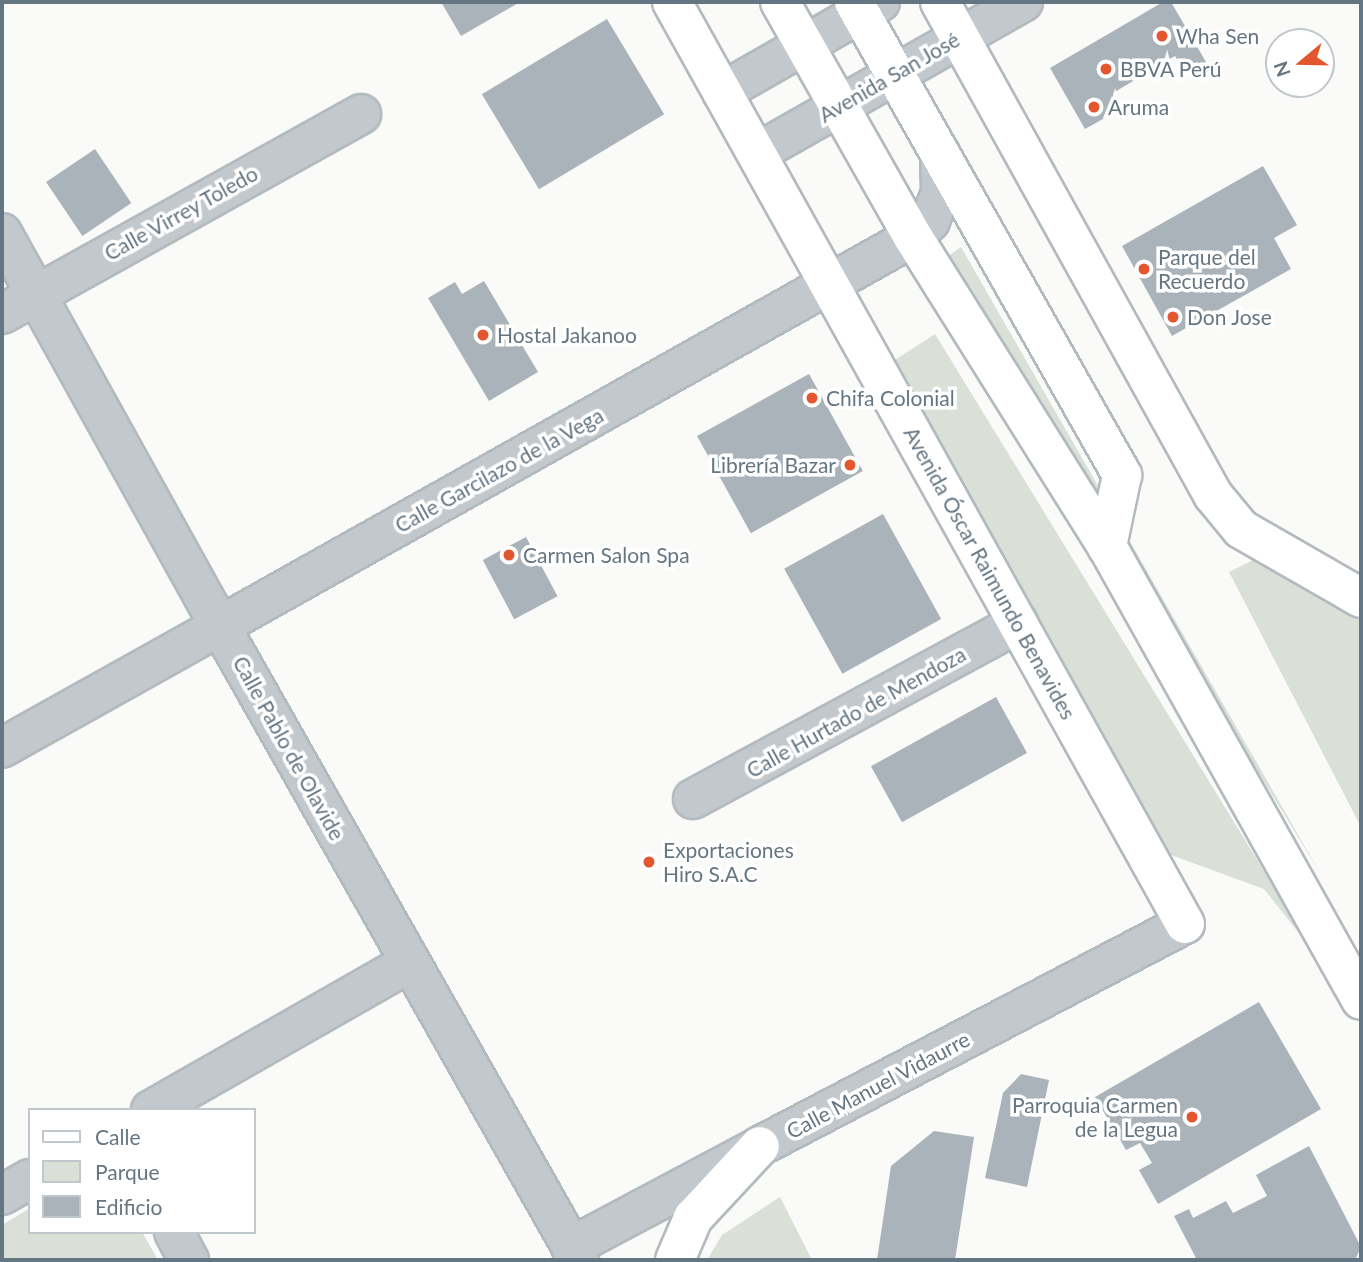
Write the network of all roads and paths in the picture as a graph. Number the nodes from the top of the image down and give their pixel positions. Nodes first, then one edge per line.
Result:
1 (672, 2) edge
2 (780, 2) edge
3 (940, 2) edge
4 (1023, 2) edge
5 (865, 6) edge
6 (960, 37) junction
7 (804, 46) junction
8 (895, 75) junction
9 (722, 92) junction
10 (839, 106) junction
11 (360, 114) dead end
12 (757, 153) junction
13 (940, 153) junction
14 (2, 233) edge
15 (914, 237) junction
16 (830, 285) junction
17 (36, 295) junction
18 (2, 314) edge
19 (1107, 546) junction
20 (1361, 598) edge
21 (1018, 623) junction
22 (220, 626) junction
23 (2, 748) edge
24 (693, 799) dead end
25 (1185, 924) joint
26 (410, 962) junction
27 (1361, 1000) edge
28 (154, 1108) edge
29 (760, 1146) junction
30 (28, 1180) edge
31 (2, 1195) edge
32 (175, 1234) edge
33 (575, 1254) edge
34 (190, 1260) edge
35 (675, 1260) edge

1 - 9 main road, Avenida Óscar Raimundo Benavides
2 - 7 main road
3 - 6 main road
4 - 6 street, Avenida San José
5 - 7 street
5 - 8 main road
6 - 8 street, Avenida San José
6 - 20 main road
7 - 9 street
7 - 10 main road
8 - 10 street, Avenida San José
8 - 13 main road
9 - 12 main road, Avenida Óscar Raimundo Benavides
10 - 12 street, Avenida San José
10 - 15 main road
11 - 17 street, Calle Virrey Toledo
12 - 16 main road, Avenida Óscar Raimundo Benavides
13 - 15 street, Calle Garcilazo de la Vega
13 - 19 main road
14 - 17 street, Calle Pablo de Olavide
15 - 16 street, Calle Garcilazo de la Vega
15 - 19 main road
16 - 21 main road, Avenida Óscar Raimundo Benavides
16 - 22 street, Calle Garcilazo de la Vega
17 - 18 street, Calle Virrey Toledo
17 - 22 street, Calle Pablo de Olavide
19 - 27 main road
21 - 24 street, Calle Hurtado de Mendoza
21 - 25 main road, Avenida Óscar Raimundo Benavides
22 - 23 street, Calle Garcilazo de la Vega
22 - 26 street, Calle Pablo de Olavide
25 - 29 street, Calle Manuel Vidaurre
26 - 28 street
26 - 33 street, Calle Pablo de Olavide
29 - 33 street, Calle Manuel Vidaurre
29 - 35 main road
30 - 31 street
32 - 34 street

